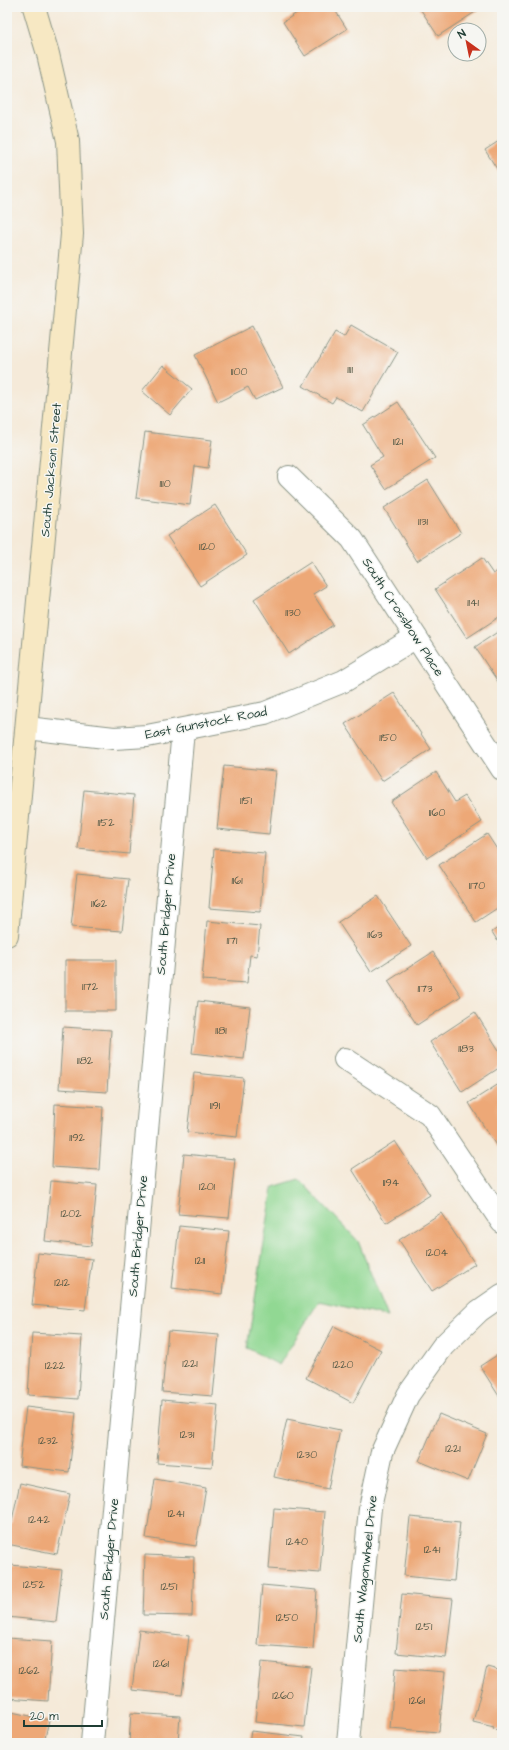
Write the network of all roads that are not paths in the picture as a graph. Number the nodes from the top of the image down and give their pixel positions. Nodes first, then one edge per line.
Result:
1 (34, 7) edge
2 (289, 477) dead end
3 (416, 638) junction
4 (27, 728) junction
5 (183, 730) junction
6 (502, 769) edge
7 (7, 935) edge
8 (345, 1059) dead end
9 (502, 1222) edge
10 (502, 1295) edge
11 (92, 1743) edge
12 (348, 1743) edge

1 - 4 street, South Jackson Street
2 - 3 street, South Crossbow Place
3 - 5 street, East Gunstock Road
3 - 6 street, South Crossbow Place
4 - 5 street, East Gunstock Road
4 - 7 street, South Jackson Street
5 - 11 street, South Bridger Drive
8 - 9 street
10 - 12 street, South Wagonwheel Drive

